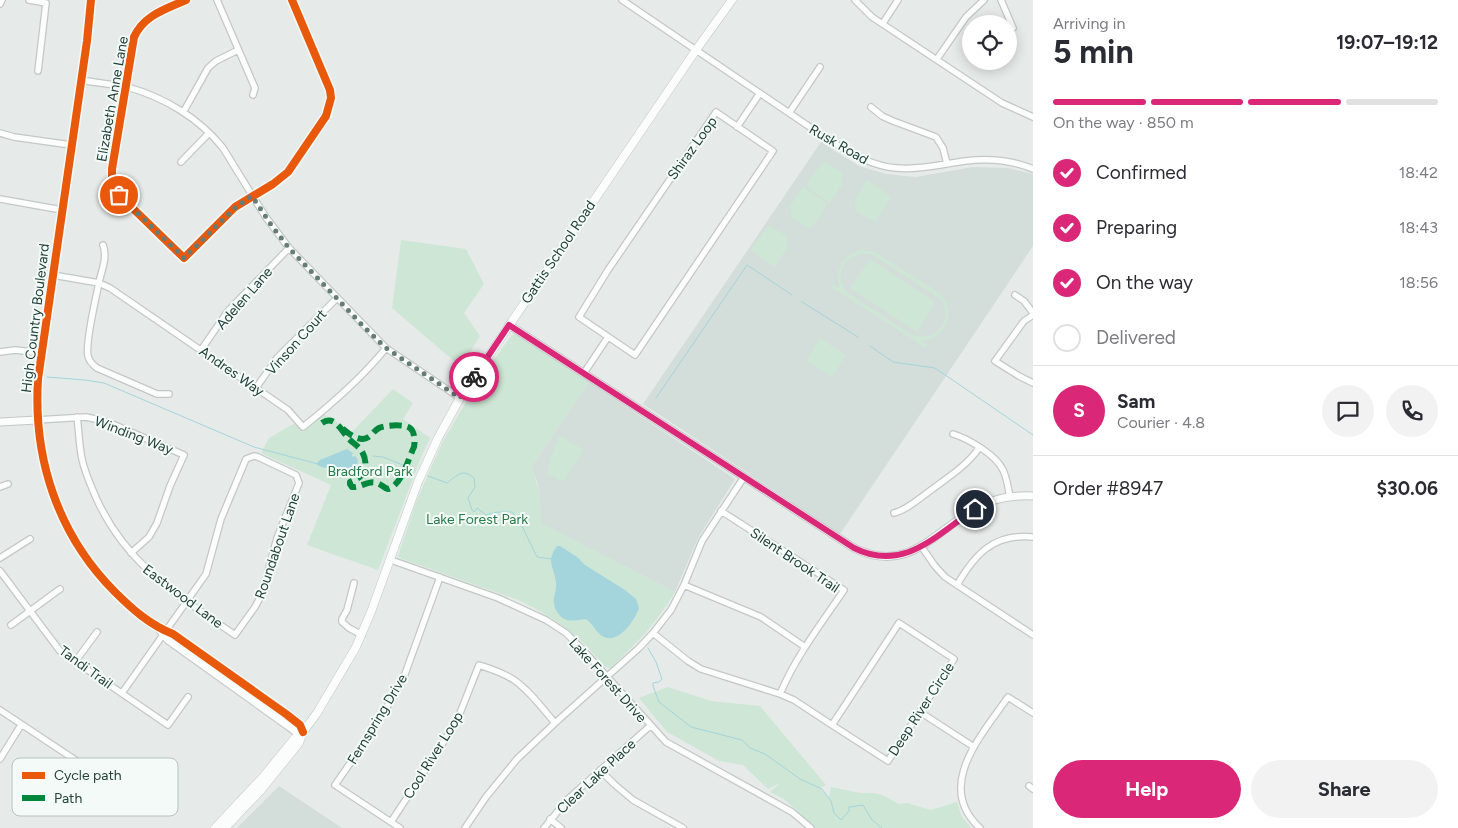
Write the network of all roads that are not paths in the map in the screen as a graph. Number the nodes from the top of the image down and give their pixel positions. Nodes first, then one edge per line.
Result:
1 (2, 0) edge
2 (29, 0) edge
3 (186, 0) edge
4 (217, 0) edge
5 (292, 0) edge
6 (622, 0) edge
7 (732, 0) edge
8 (855, 0) edge
9 (898, 0) edge
10 (984, 0) edge
11 (1001, 0) edge
12 (90, 1) edge
13 (0, 4) edge
14 (1007, 15) edge
15 (883, 23) junction
16 (238, 50) junction
17 (696, 50) junction
18 (937, 59) junction
19 (820, 67) dead end
20 (38, 71) dead end
21 (81, 80) junction
22 (126, 87) junction
23 (760, 93) junction
24 (253, 95) dead end
25 (871, 107) dead end
26 (184, 112) junction
27 (789, 113) junction
28 (1033, 117) edge
29 (737, 126) junction
30 (0, 133) edge
31 (209, 133) junction
32 (71, 145) junction
33 (181, 162) dead end
34 (947, 164) junction
35 (1033, 169) edge
36 (252, 196) junction
37 (0, 199) edge
38 (62, 210) junction
39 (104, 245) dead end
40 (289, 248) junction
41 (53, 275) junction
42 (99, 283) junction
43 (1015, 295) dead end
44 (337, 298) junction
45 (1033, 314) edge
46 (509, 325) junction
47 (608, 337) junction
48 (386, 348) junction
49 (201, 350) junction
50 (0, 352) edge
51 (42, 353) junction
52 (584, 373) junction
53 (1033, 383) edge
54 (256, 388) junction
55 (169, 394) dead end
56 (460, 398) junction
57 (77, 417) junction
58 (37, 420) junction
59 (0, 422) edge
60 (953, 434) dead end
61 (979, 448) junction
62 (744, 477) junction
63 (8, 484) dead end
64 (0, 487) edge
65 (1033, 496) edge
66 (1010, 497) junction
67 (721, 512) junction
68 (894, 513) dead end
69 (1033, 537) edge
70 (30, 539) dead end
71 (921, 546) junction
72 (131, 553) junction
73 (0, 558) edge
74 (390, 560) junction
75 (0, 571) edge
76 (440, 577) junction
77 (354, 583) dead end
78 (684, 585) junction
79 (957, 585) junction
80 (60, 589) dead end
81 (187, 602) junction
82 (30, 612) junction
83 (12, 624) dead end
84 (97, 632) dead end
85 (163, 632) junction
86 (653, 633) junction
87 (235, 635) joint
88 (362, 635) junction
89 (1033, 635) edge
90 (805, 647) junction
91 (75, 662) junction
92 (218, 665) junction
93 (212, 672) junction
94 (607, 677) junction
95 (247, 687) junction
96 (122, 693) junction
97 (241, 693) junction
98 (780, 694) junction
99 (188, 697) dead end
100 (0, 710) edge
101 (920, 712) junction
102 (1033, 713) edge
103 (555, 723) junction
104 (21, 724) junction
105 (832, 725) junction
106 (650, 726) junction
107 (303, 732) junction
108 (974, 747) junction
109 (71, 758) edge
110 (0, 759) edge
111 (600, 770) junction
112 (550, 819) junction
113 (390, 822) junction
114 (215, 828) edge
115 (225, 828) edge
116 (400, 828) edge
117 (465, 828) edge
118 (544, 828) edge
119 (561, 828) edge
120 (683, 828) edge
121 (811, 828) edge
122 (980, 828) edge

1 - 13 street
2 - 20 street
3 - 22 street, Elizabeth Anne Lane
4 - 16 street
5 - 36 street
6 - 17 street, Rusk Road
7 - 17 main road, Gattis School Road
8 - 15 street
9 - 15 street
10 - 18 street
11 - 14 street
12 - 21 street, High Country Boulevard
15 - 18 street
16 - 24 street
16 - 26 street
17 - 23 street, Rusk Road
17 - 46 main road, Gattis School Road
18 - 28 street
19 - 27 street
21 - 22 street
21 - 32 street, High Country Boulevard
22 - 26 street
22 - 36 street, Elizabeth Anne Lane
23 - 27 street, Rusk Road
23 - 29 street
25 - 34 street
26 - 31 street
27 - 34 street, Rusk Road
29 - 47 street, Shiraz Loop
29 - 47 street, Shiraz Loop
30 - 32 street
31 - 33 street
31 - 36 street
32 - 38 street, High Country Boulevard
34 - 35 street, Rusk Road
36 - 40 street
37 - 38 street
38 - 41 street, High Country Boulevard
39 - 42 street
40 - 44 street
40 - 49 street, Adelen Lane
41 - 42 street, Andres Way
41 - 51 street, High Country Boulevard
42 - 49 street, Andres Way
42 - 55 street
43 - 45 street
44 - 48 street
44 - 54 street, Vinson Court
45 - 53 street
46 - 52 street
46 - 56 main road, Gattis School Road
47 - 52 street
48 - 54 street, Andres Way
48 - 56 street
49 - 54 street, Andres Way
50 - 51 street
51 - 58 street, High Country Boulevard
52 - 62 street
56 - 74 main road, Gattis School Road
57 - 58 street, Winding Way
57 - 72 street, Eastwood Lane
57 - 72 street, Winding Way
58 - 59 street, Winding Way
58 - 85 street, High Country Boulevard
60 - 61 street
61 - 66 street
61 - 68 street
62 - 67 street
62 - 71 street
63 - 64 street
65 - 66 street
66 - 71 street
67 - 78 street
67 - 90 street, Silent Brook Trail
69 - 79 street
70 - 73 street
71 - 79 street
72 - 81 street, Eastwood Lane
74 - 76 street, Lake Forest Drive
74 - 88 main road, Gattis School Road
75 - 82 street, Tandi Trail
76 - 94 street, Lake Forest Drive
76 - 113 street, Fernspring Drive
77 - 88 street
78 - 86 street
78 - 90 street
79 - 89 street
80 - 82 street
81 - 85 street, Roundabout Lane
81 - 87 street, Eastwood Lane
81 - 87 street, Roundabout Lane
82 - 83 street
82 - 91 street, Tandi Trail
84 - 91 street
85 - 92 street, High Country Boulevard
85 - 93 street, High Country Boulevard
85 - 96 street, Roundabout Lane
86 - 94 street
86 - 98 street, Deep River Circle
88 - 107 main road, Gattis School Road
90 - 98 street, Silent Brook Trail
91 - 96 street, Tandi Trail
92 - 93 street
92 - 95 street, High Country Boulevard
93 - 97 street, High Country Boulevard
94 - 103 street
94 - 106 street, Lake Forest Drive
95 - 97 street
95 - 107 street, High Country Boulevard
96 - 99 street, Tandi Trail
97 - 107 street, High Country Boulevard
98 - 105 street, Deep River Circle
100 - 104 street
101 - 105 street, Deep River Circle
101 - 105 street, Deep River Circle
101 - 108 street
102 - 108 street
103 - 113 street, Cool River Loop
103 - 117 street
104 - 109 street
104 - 110 street
106 - 111 street, Clear Lake Place
106 - 121 street, Lake Forest Drive
107 - 114 main road, Gattis School Road
107 - 115 main road, Gattis School Road
108 - 122 street
111 - 112 street, Clear Lake Place
111 - 120 street
112 - 118 street, Clear Lake Place
112 - 119 street
113 - 116 street, Fernspring Drive

